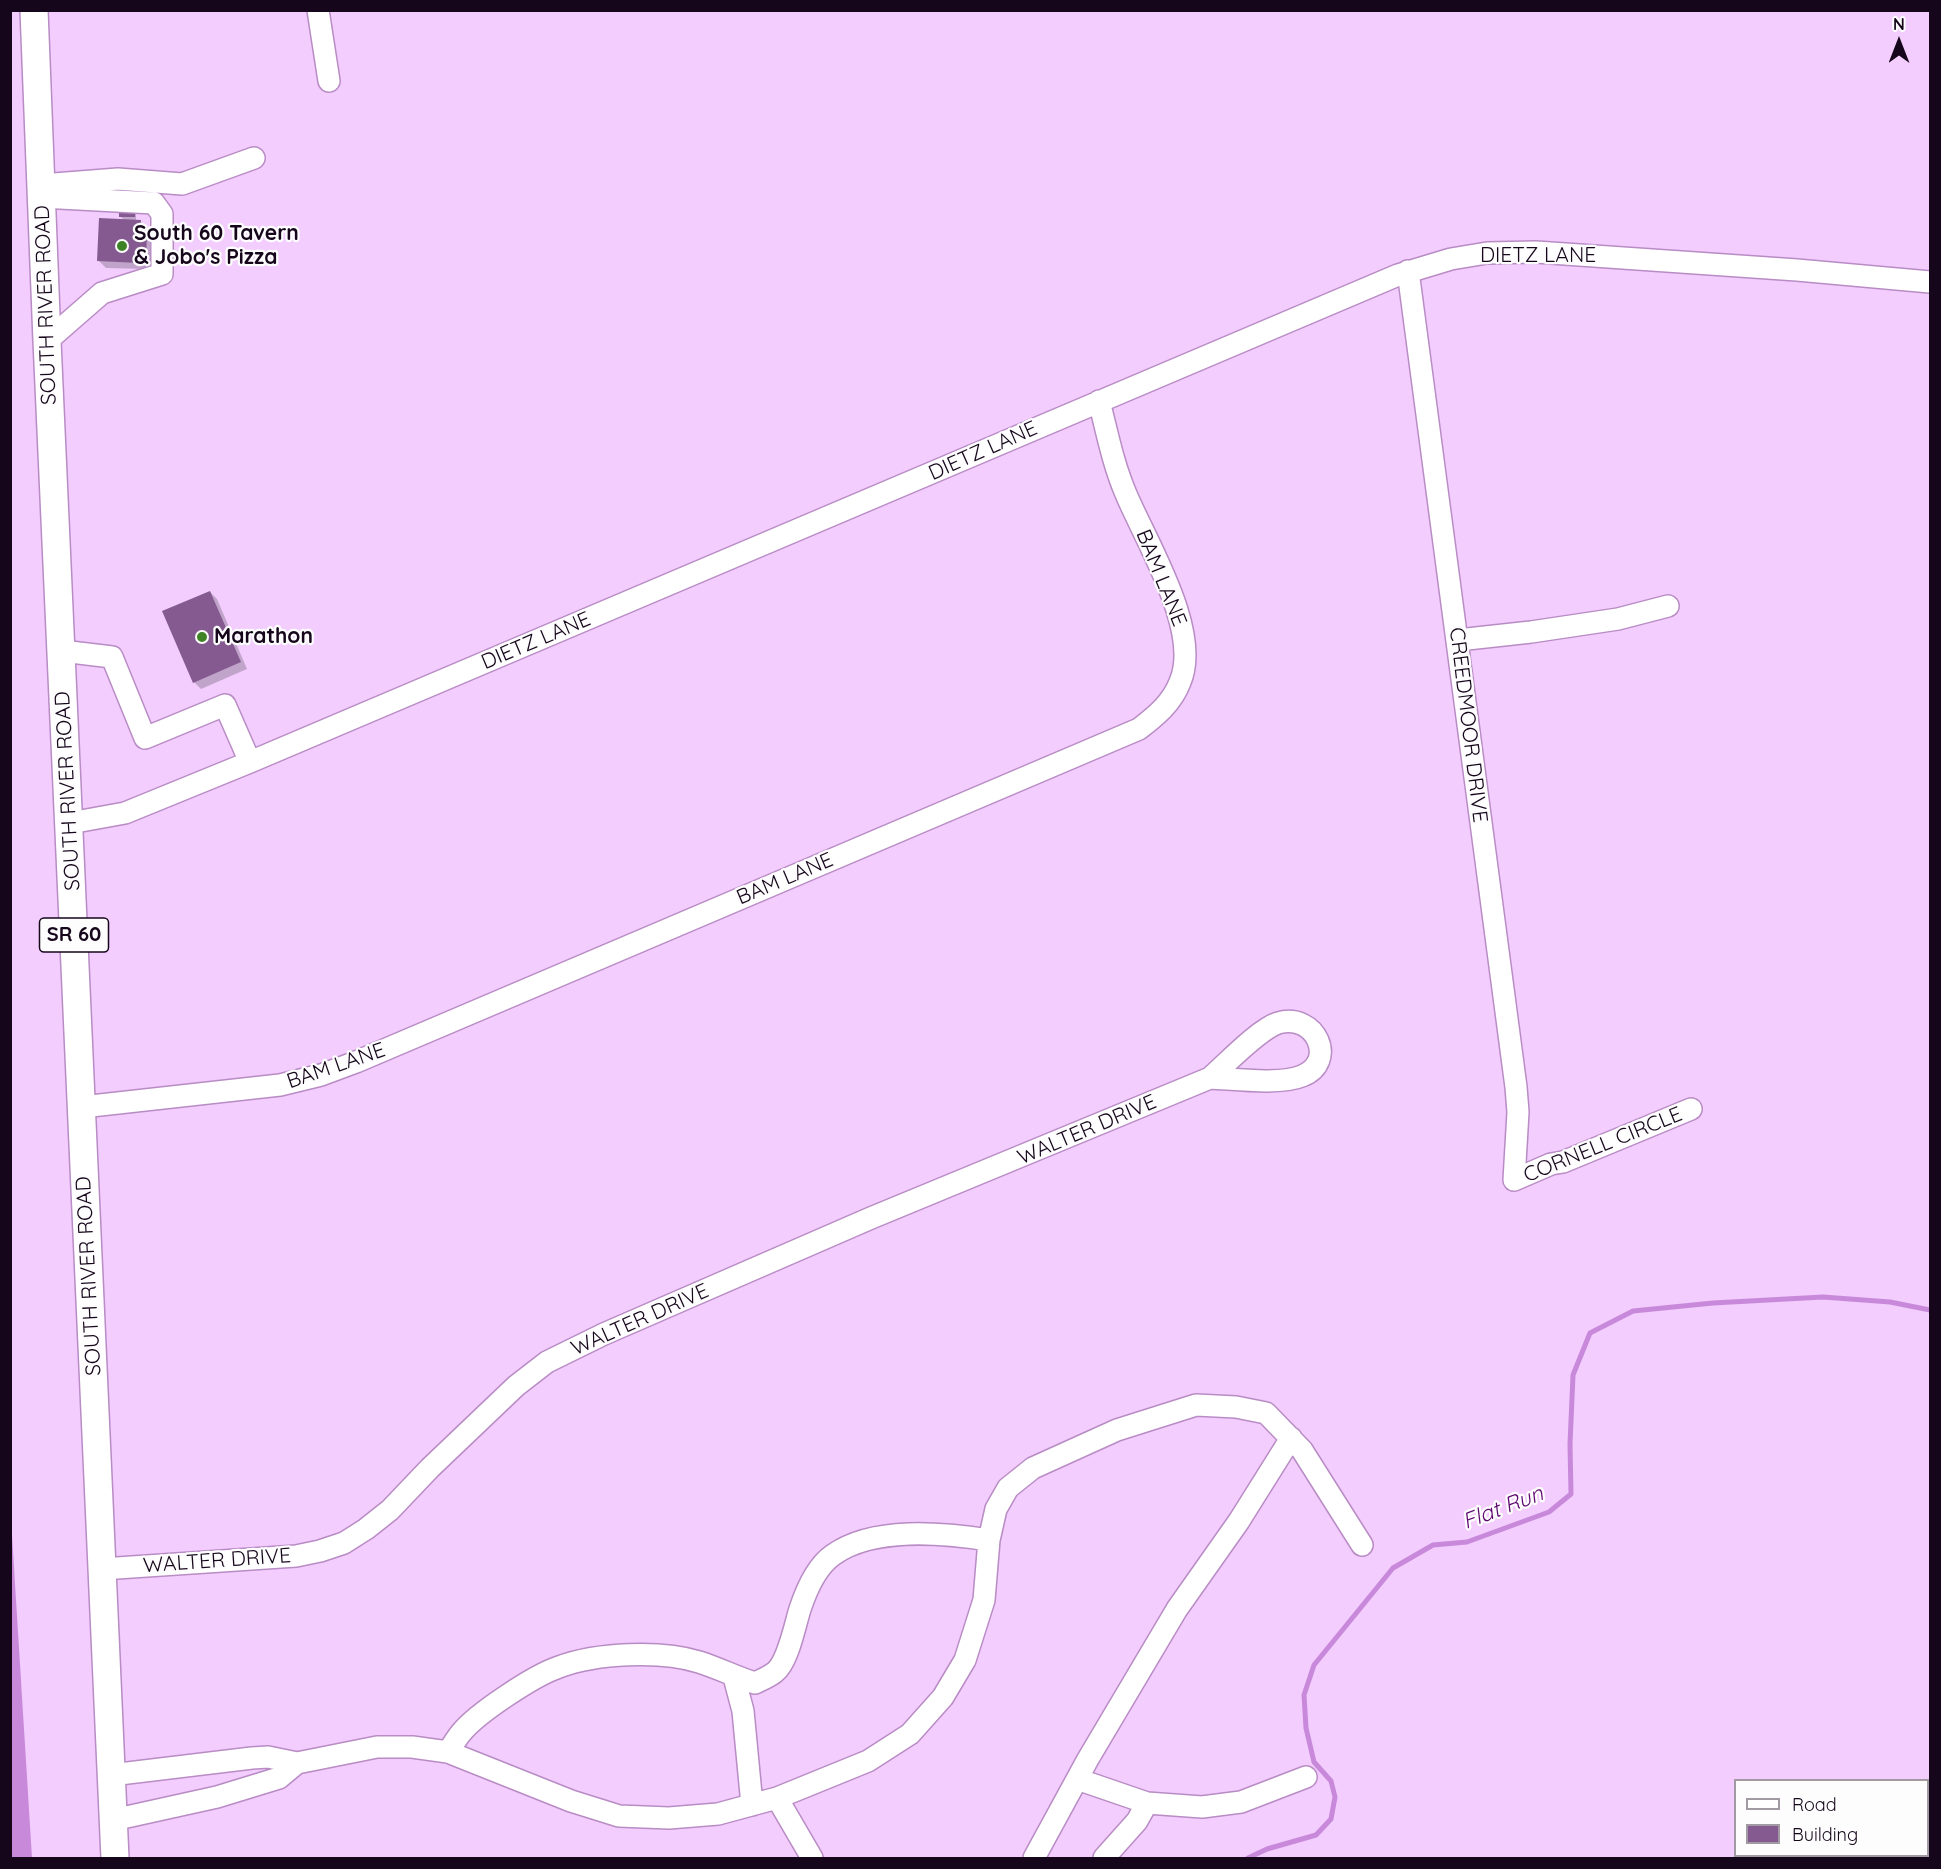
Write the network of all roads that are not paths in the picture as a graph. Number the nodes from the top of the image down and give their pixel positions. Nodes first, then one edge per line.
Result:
1 (34, 10) edge
2 (318, 10) edge
3 (329, 81) dead end
4 (254, 158) dead end
5 (41, 191) junction
6 (1408, 271) junction
7 (1930, 282) edge
8 (46, 341) junction
9 (1099, 401) junction
10 (1668, 606) dead end
11 (1458, 640) junction
12 (62, 651) junction
13 (250, 762) junction
14 (70, 823) junction
15 (1210, 1078) junction
16 (82, 1107) junction
17 (1691, 1109) dead end
18 (1514, 1180) joint
19 (1292, 1438) junction
20 (989, 1540) junction
21 (1362, 1545) dead end
22 (102, 1569) junction
23 (734, 1677) junction
24 (448, 1752) junction
25 (297, 1763) junction
26 (111, 1775) junction
27 (1306, 1777) dead end
28 (1077, 1779) junction
29 (777, 1798) junction
30 (1147, 1803) junction
31 (752, 1804) junction
32 (113, 1820) junction
33 (115, 1858) edge
34 (812, 1858) edge
35 (1034, 1858) edge
36 (1104, 1858) edge

1 - 5 main road, SOUTH RIVER ROAD / SR 60
2 - 3 street
4 - 5 street
5 - 8 main road, SOUTH RIVER ROAD / SR 60
5 - 8 street
6 - 7 street, DIETZ LANE
6 - 9 street, DIETZ LANE
6 - 11 street, CREEDMOOR DRIVE
8 - 12 main road, SOUTH RIVER ROAD / SR 60
9 - 13 street, DIETZ LANE
9 - 16 street, BAM LANE
10 - 11 street
11 - 18 street, CREEDMOOR DRIVE
12 - 13 street
12 - 14 main road, SOUTH RIVER ROAD / SR 60
13 - 14 street, DIETZ LANE
14 - 16 main road, SOUTH RIVER ROAD / SR 60
15 - 15 street, WALTER DRIVE
15 - 22 street, WALTER DRIVE
16 - 22 main road, SOUTH RIVER ROAD / SR 60
17 - 18 street, CORNELL CIRCLE
19 - 20 street
19 - 21 street
19 - 28 street
20 - 23 street
20 - 29 street
22 - 26 main road, SOUTH RIVER ROAD / SR 60
23 - 24 street
23 - 31 street
24 - 25 street
24 - 31 street
25 - 26 street
25 - 32 street
26 - 32 main road, SOUTH RIVER ROAD / SR 60
27 - 30 street
28 - 30 street
28 - 35 street
29 - 31 street
29 - 34 street
30 - 36 street
32 - 33 main road, SOUTH RIVER ROAD / SR 60

